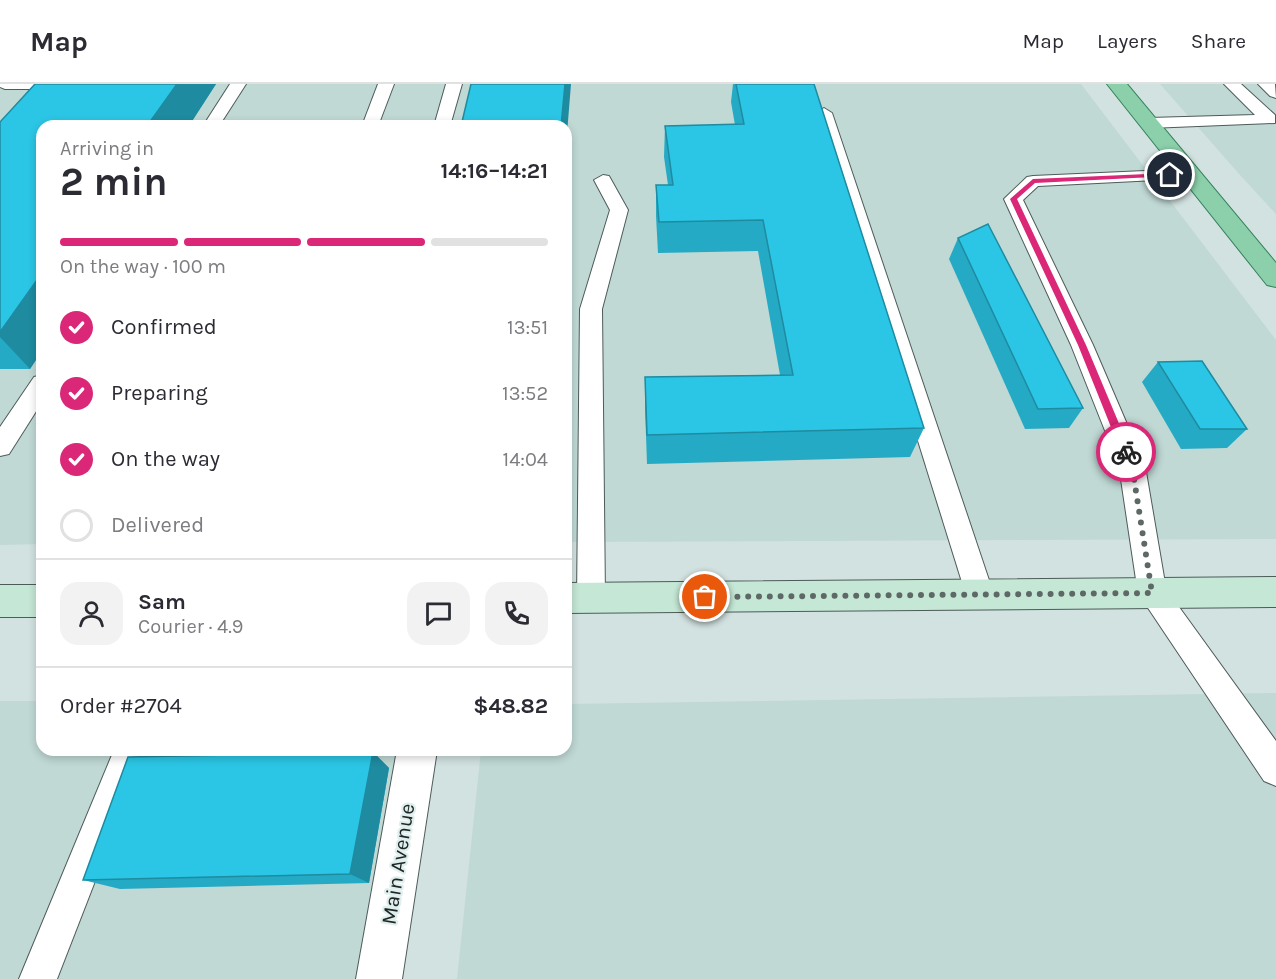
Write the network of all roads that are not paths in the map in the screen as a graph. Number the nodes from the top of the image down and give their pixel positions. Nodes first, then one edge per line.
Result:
1 (5, 84) edge
2 (68, 84) edge
3 (238, 84) edge
4 (386, 84) edge
5 (454, 84) edge
6 (1117, 84) edge
7 (1232, 84) edge
8 (1266, 84) edge
9 (1276, 93) edge
10 (824, 113) edge
11 (1272, 119) edge
12 (215, 120) edge
13 (372, 120) edge
14 (444, 120) edge
15 (1149, 123) junction
16 (1190, 174) junction
17 (603, 180) dead end
18 (1276, 279) edge
19 (36, 392) edge
20 (0, 447) edge
21 (1276, 592) edge
22 (1152, 593) junction
23 (980, 595) junction
24 (578, 598) edge
25 (0, 601) edge
26 (36, 601) edge
27 (128, 756) edge
28 (416, 756) edge
29 (1276, 769) edge
30 (38, 979) edge
31 (379, 979) edge

1 - 2 lane
3 - 12 lane
4 - 13 lane
5 - 14 lane
6 - 15 main road
7 - 11 lane
8 - 9 lane
10 - 23 lane
11 - 15 lane
15 - 16 main road
16 - 18 main road
16 - 22 lane
17 - 24 lane
19 - 20 lane
21 - 22 street
22 - 23 street
22 - 29 lane
23 - 24 street
25 - 26 street
27 - 30 lane
28 - 31 street, Main Avenue

